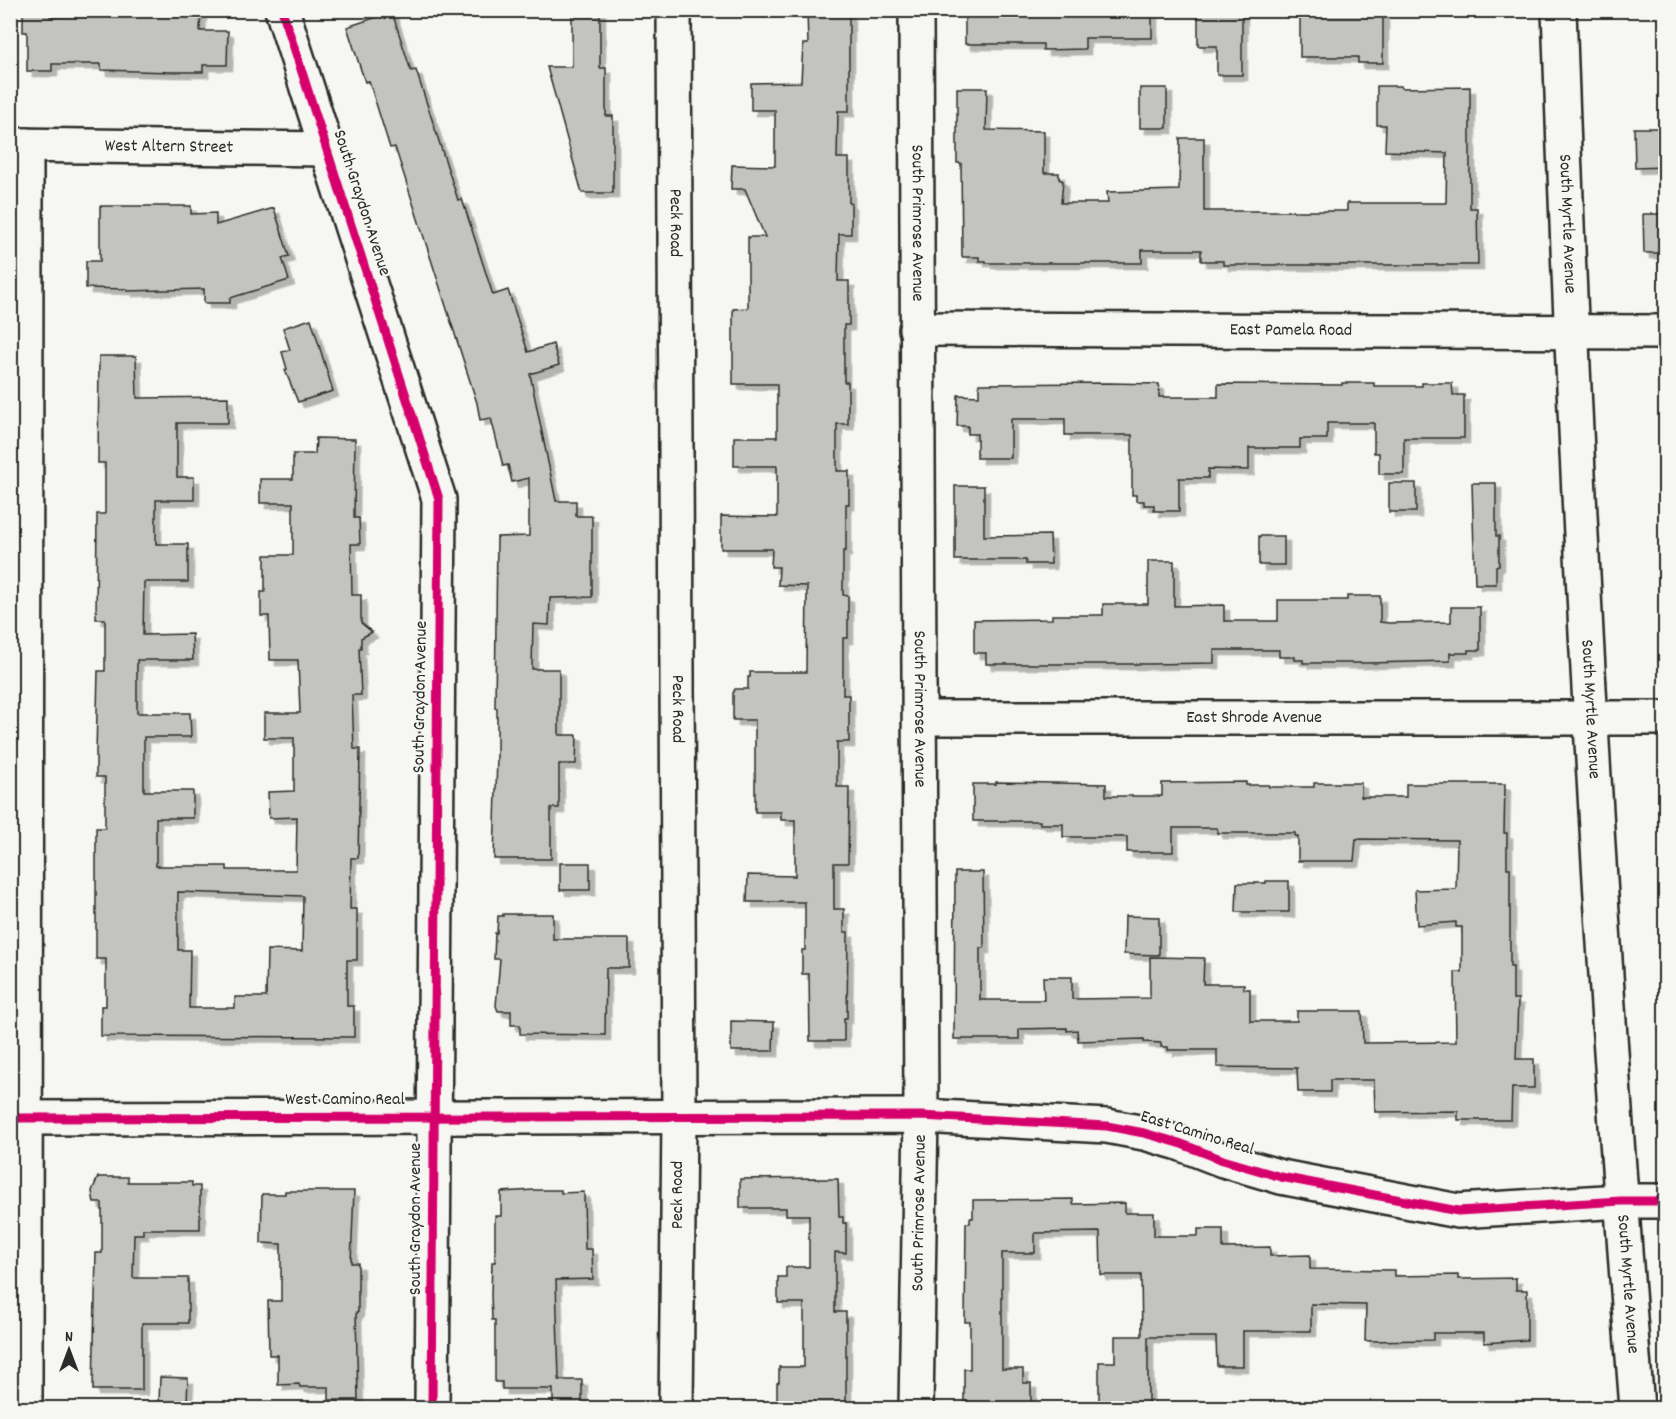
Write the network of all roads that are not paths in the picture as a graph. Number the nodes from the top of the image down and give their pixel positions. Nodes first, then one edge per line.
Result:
1 (282, 10) edge
2 (675, 10) edge
3 (916, 10) edge
4 (1559, 10) edge
5 (18, 145) edge
6 (326, 149) junction
7 (916, 329) junction
8 (1570, 332) junction
9 (1665, 332) edge
10 (1590, 717) junction
11 (920, 718) junction
12 (1665, 718) edge
13 (434, 1116) junction
14 (679, 1116) junction
15 (921, 1116) junction
16 (18, 1118) edge
17 (1620, 1200) junction
18 (1665, 1201) edge
19 (25, 1408) edge
20 (432, 1408) edge
21 (676, 1408) edge
22 (916, 1408) edge
23 (1637, 1408) edge

1 - 6 street, South Graydon Avenue
2 - 14 street, Peck Road
3 - 7 street, South Primrose Avenue
4 - 8 street, South Myrtle Avenue
5 - 6 street, West Altern Street
5 - 16 street
6 - 13 street, South Graydon Avenue
7 - 8 street, East Pamela Road
7 - 11 street, South Primrose Avenue
8 - 9 street, East Pamela Road
8 - 10 street, South Myrtle Avenue
10 - 11 street, East Shrode Avenue
10 - 12 street, East Shrode Avenue
10 - 17 street, South Myrtle Avenue
11 - 15 street, South Primrose Avenue
13 - 14 street, West Camino Real
13 - 16 street, West Camino Real
13 - 20 street, South Graydon Avenue
14 - 15 street, East Camino Real
14 - 21 street, Peck Road
15 - 17 street, East Camino Real
15 - 22 street, South Primrose Avenue
16 - 19 street
17 - 18 street, East Camino Real
17 - 23 street, South Myrtle Avenue

